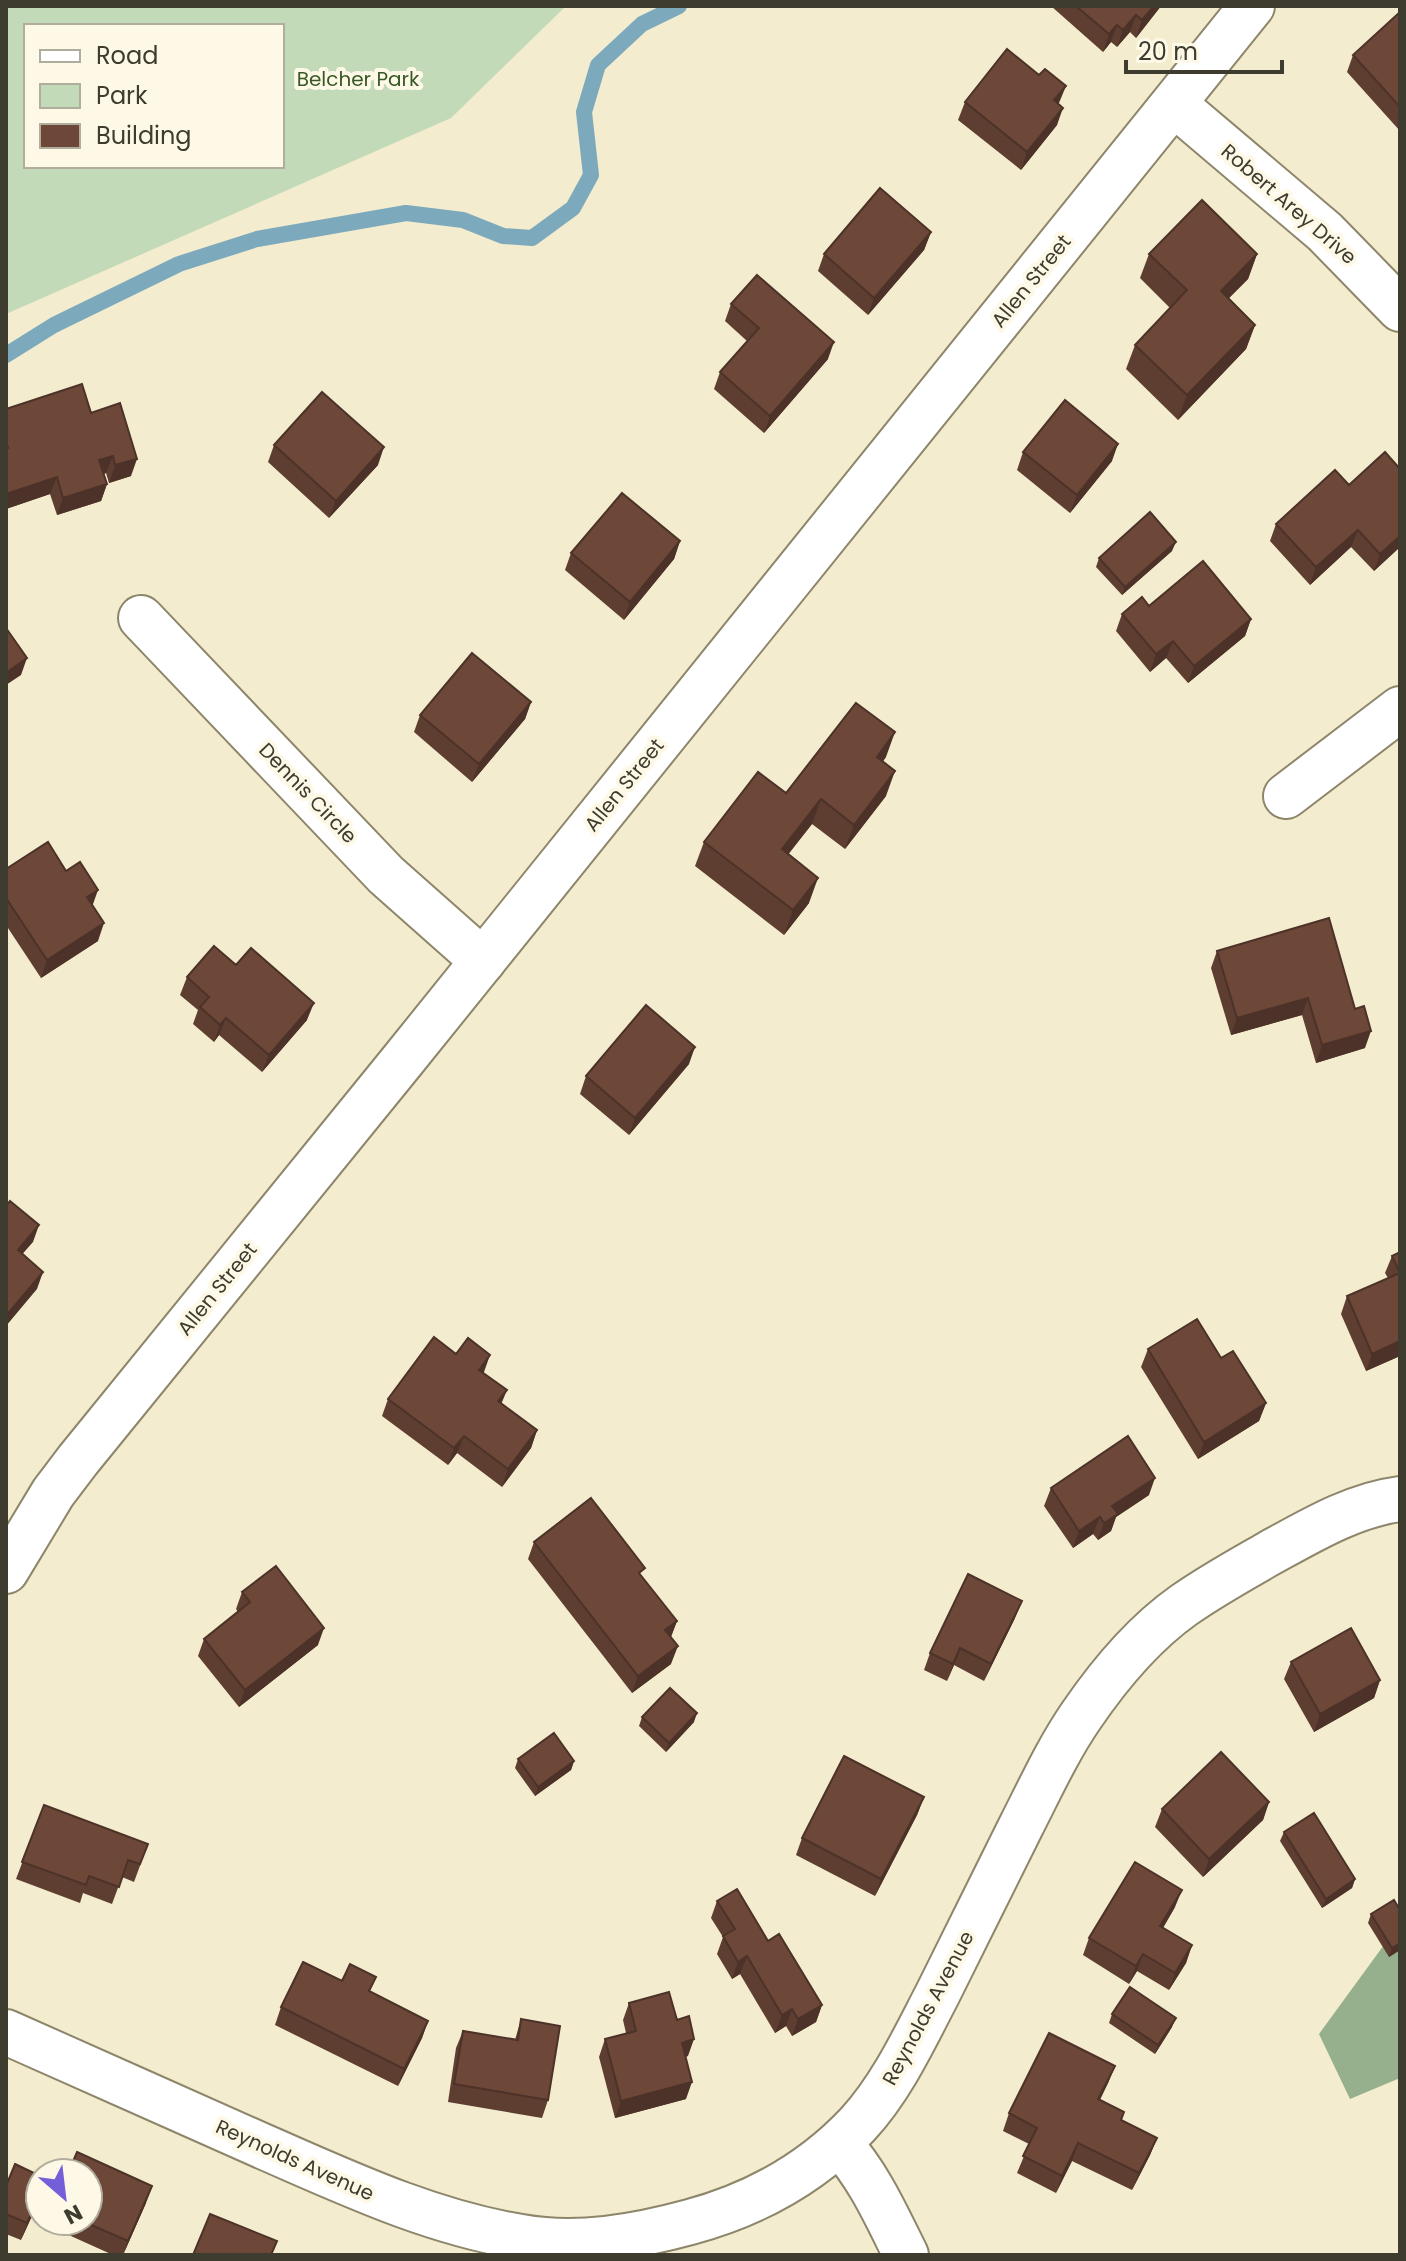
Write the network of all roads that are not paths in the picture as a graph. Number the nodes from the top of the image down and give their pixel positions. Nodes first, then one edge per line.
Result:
1 (1252, 6) edge
2 (1174, 104) junction
3 (1400, 309) edge
4 (141, 618) dead end
5 (1400, 709) edge
6 (1286, 796) dead end
7 (483, 961) junction
8 (1400, 1499) edge
9 (6, 1571) edge
10 (6, 2032) edge
11 (839, 2143) junction
12 (906, 2255) edge

1 - 2 street, Allen Street
2 - 3 street, Robert Arey Drive
2 - 7 street, Allen Street
4 - 7 street, Dennis Circle
5 - 6 street
7 - 9 street, Allen Street
8 - 11 street, Reynolds Avenue
10 - 11 street, Reynolds Avenue
11 - 12 street

